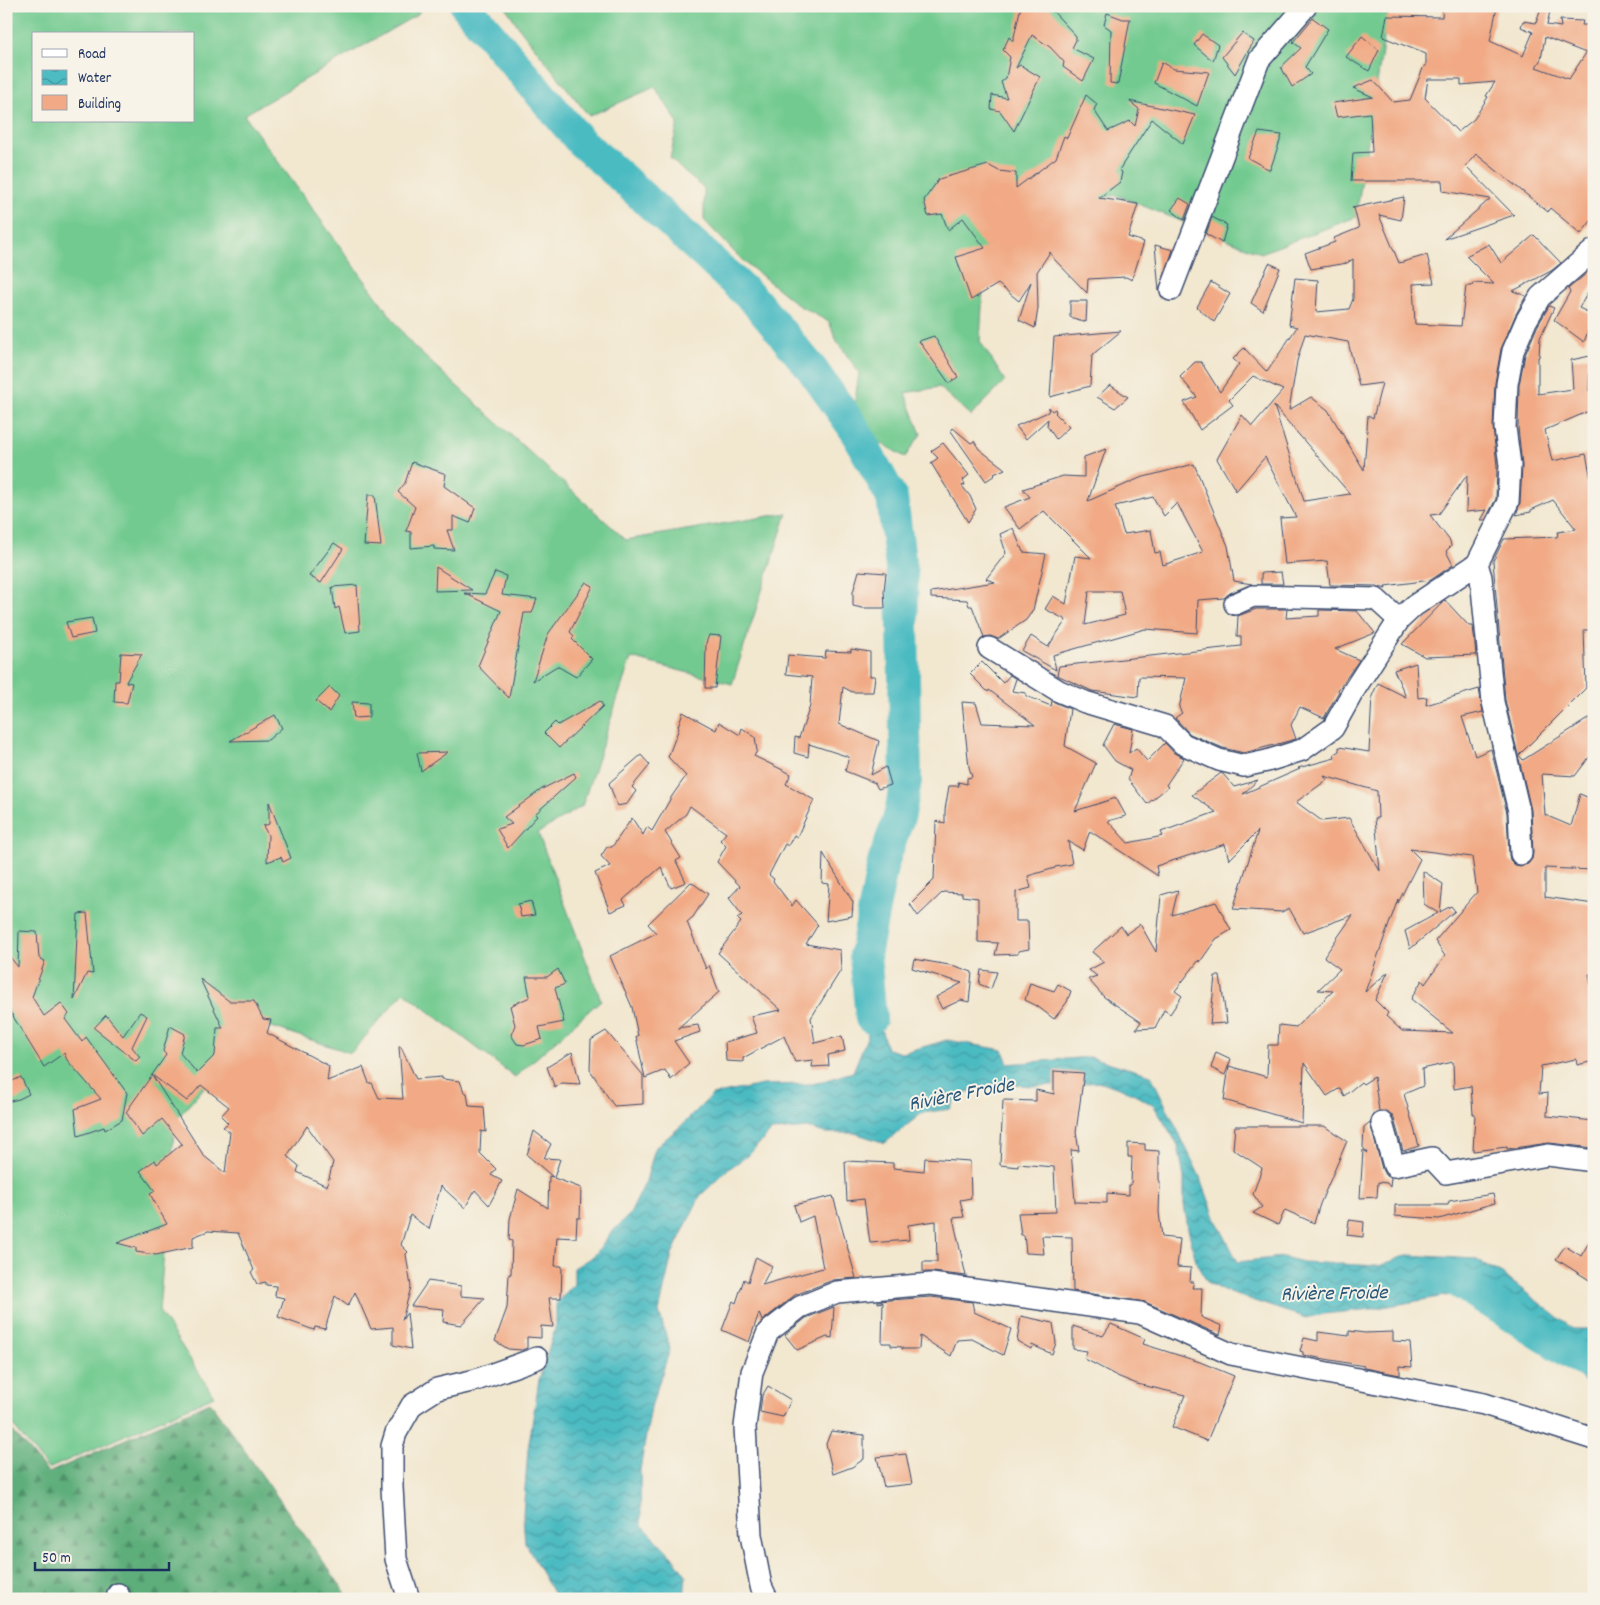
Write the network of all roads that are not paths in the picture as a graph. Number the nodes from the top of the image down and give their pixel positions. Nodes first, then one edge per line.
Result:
1 (1306, 6) edge
2 (1594, 250) edge
3 (1171, 290) dead end
4 (1477, 564) junction
5 (1235, 604) dead end
6 (1399, 620) junction
7 (989, 648) dead end
8 (1521, 854) dead end
9 (1382, 1122) dead end
10 (1594, 1161) edge
11 (537, 1358) dead end
12 (1594, 1440) edge
13 (409, 1599) edge
14 (767, 1599) edge

1 - 3 street
2 - 4 street
4 - 6 street
4 - 8 street
5 - 6 street
6 - 7 street
9 - 10 street
11 - 13 street
12 - 14 street

